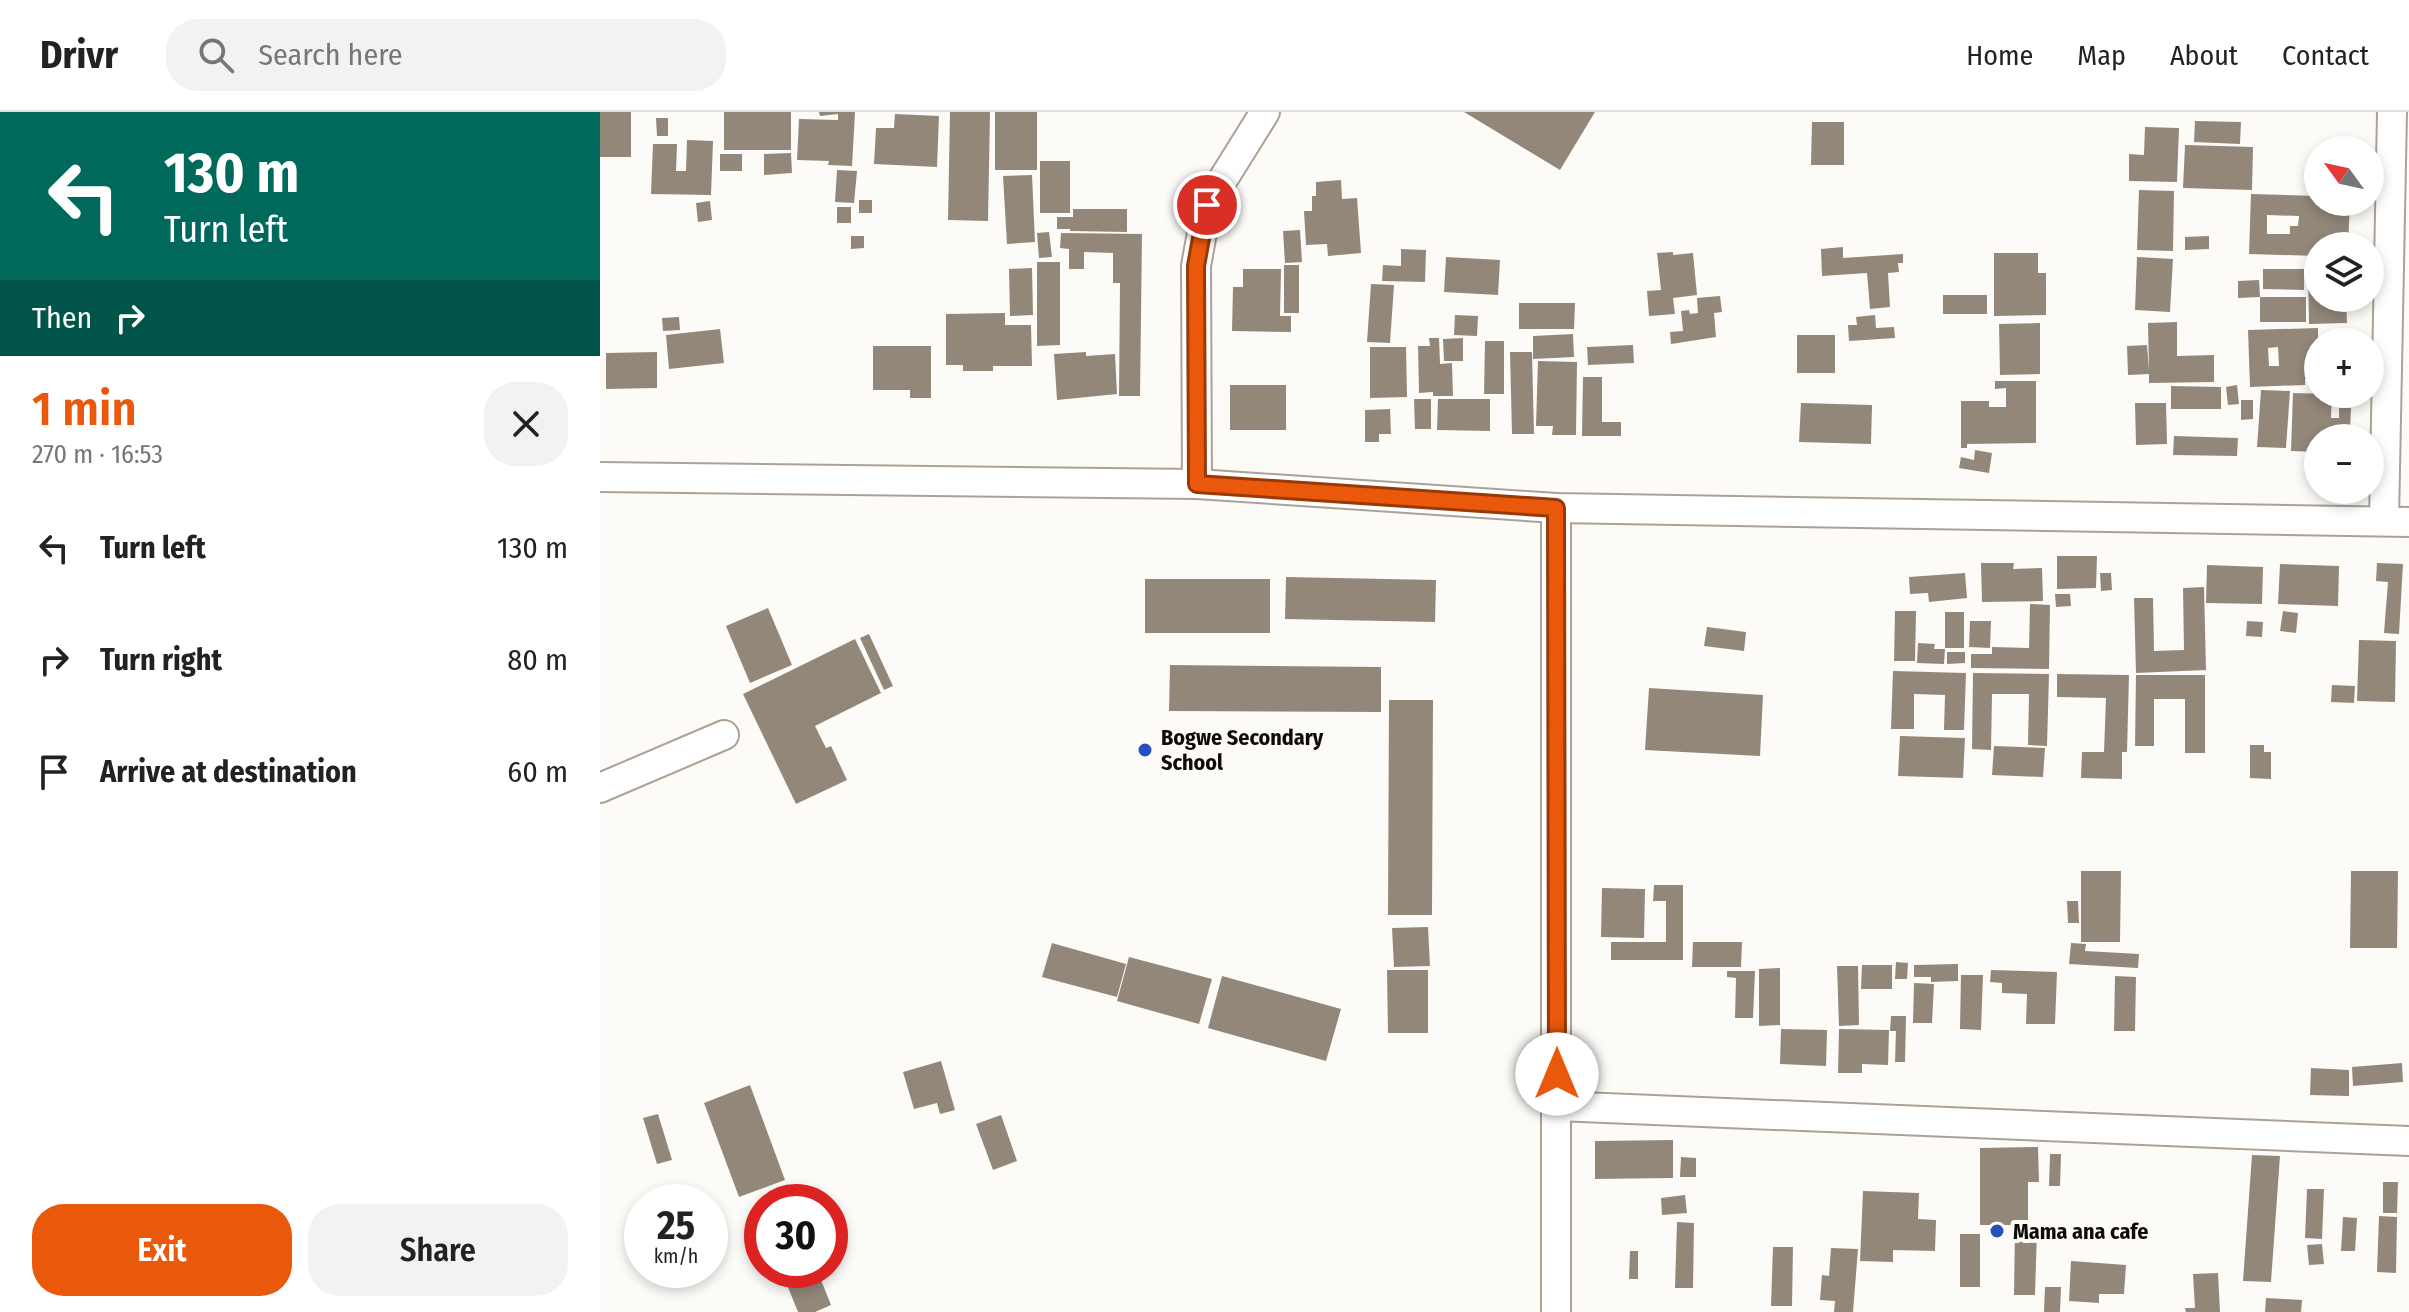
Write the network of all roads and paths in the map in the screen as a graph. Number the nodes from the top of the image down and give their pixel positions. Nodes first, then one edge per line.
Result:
1 (1265, 112) edge
2 (2392, 112) edge
3 (600, 477) edge
4 (1197, 484) junction
5 (1556, 508) junction
6 (2396, 522) edge
7 (724, 735) dead end
8 (600, 788) edge
9 (1557, 1106) junction
10 (2409, 1141) edge
11 (1556, 1312) edge

1 - 4 street
2 - 6 street
3 - 4 street
4 - 5 street
5 - 6 street
5 - 9 street
7 - 8 street
9 - 10 street
9 - 11 street

